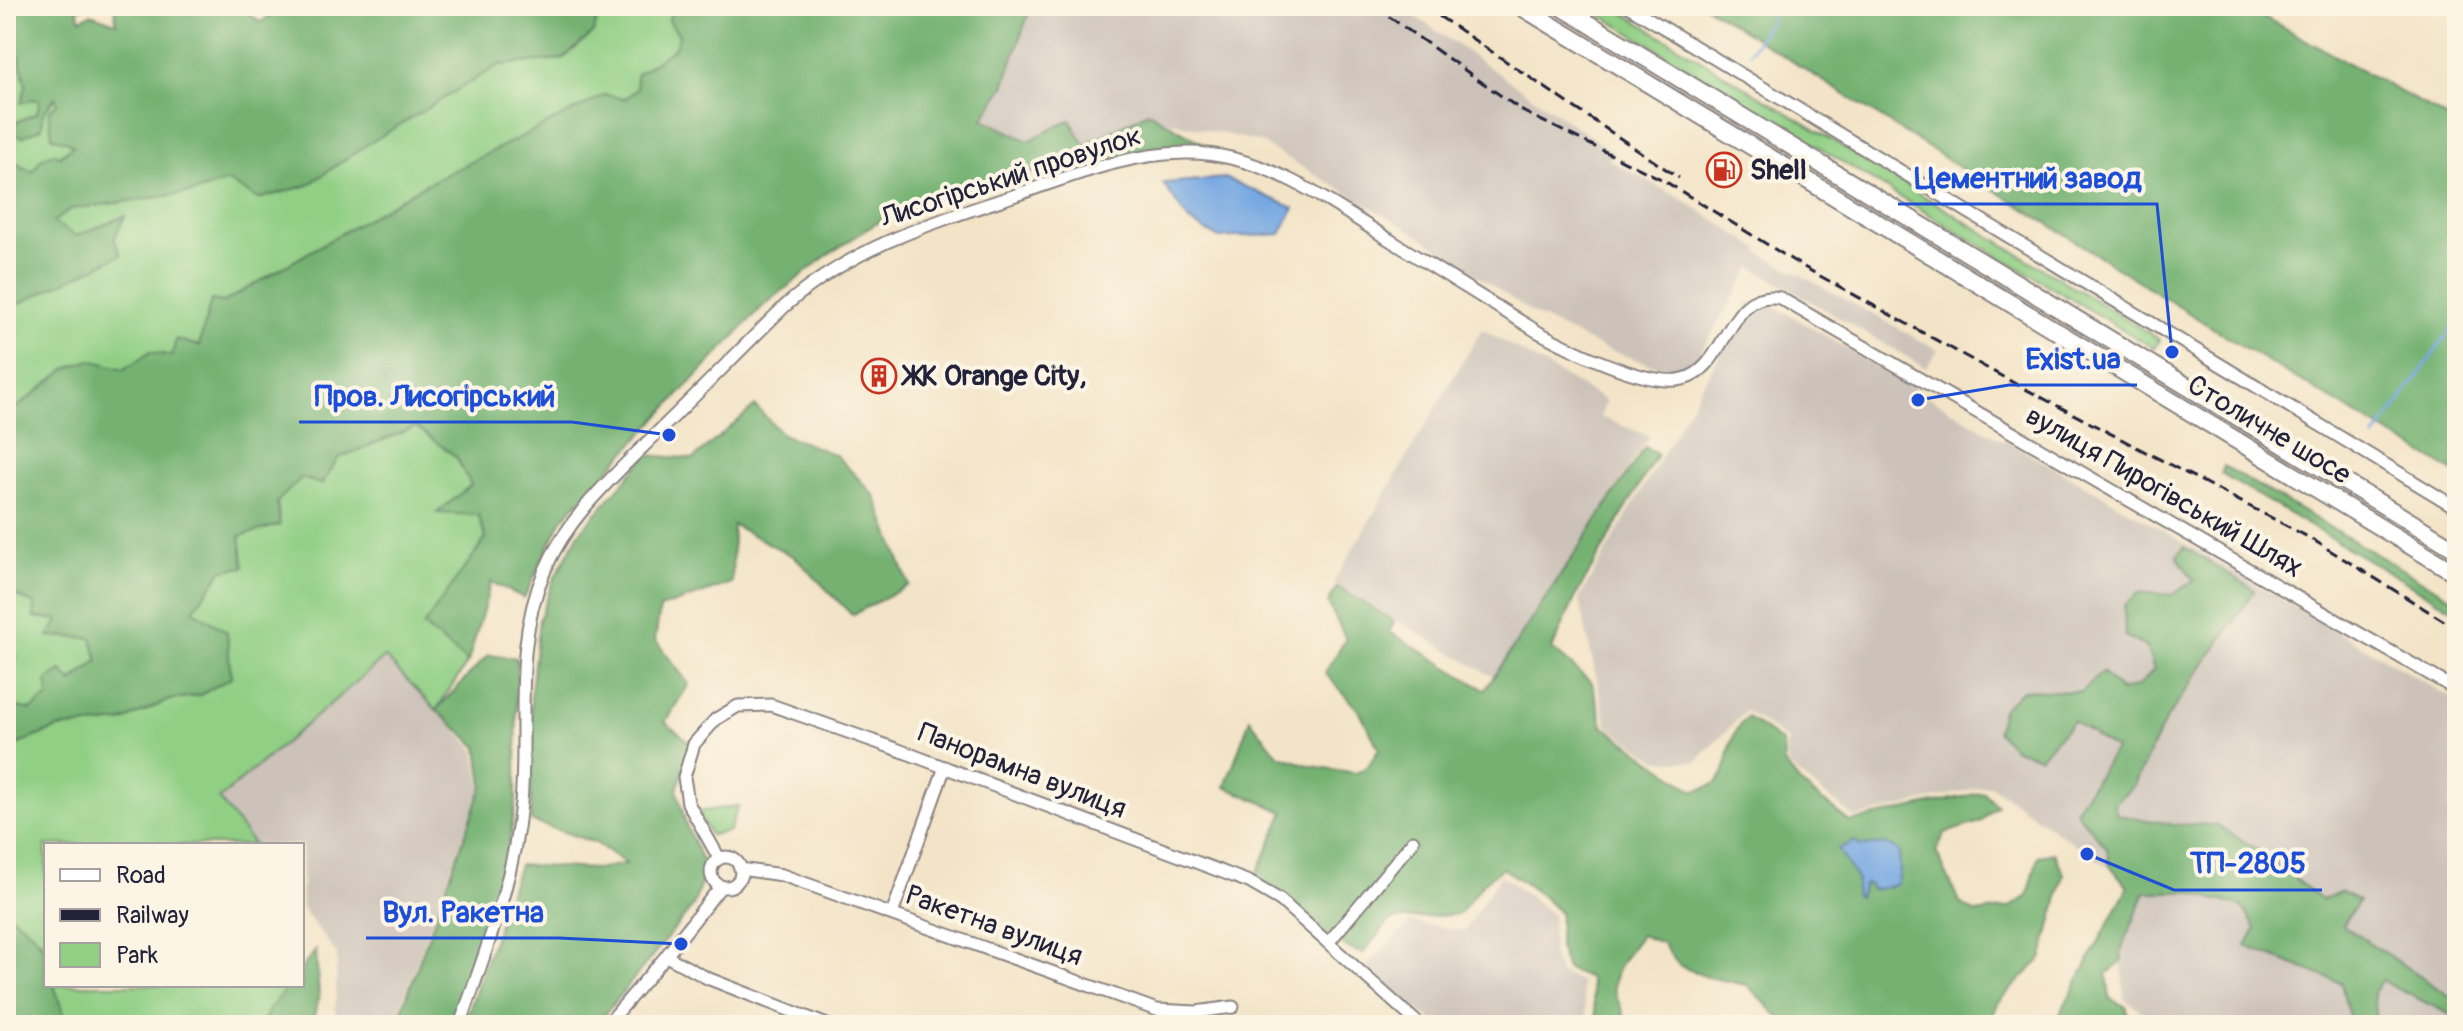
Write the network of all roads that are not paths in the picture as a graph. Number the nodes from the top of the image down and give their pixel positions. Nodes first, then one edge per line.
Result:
1 (1520, 6) edge
2 (1560, 6) edge
3 (1628, 6) edge
4 (1761, 297) joint
5 (2457, 508) edge
6 (2457, 550) edge
7 (2457, 574) edge
8 (2457, 690) edge
9 (945, 767) junction
10 (1413, 841) dead end
11 (719, 858) junction
12 (740, 869) junction
13 (721, 886) junction
14 (892, 914) junction
15 (1328, 943) junction
16 (666, 956) junction
17 (1233, 1007) dead end
18 (460, 1025) edge
19 (607, 1025) edge
20 (827, 1025) edge
21 (1420, 1025) edge

1 - 7 highway, Столичне шосе
2 - 6 highway, Столичне шосе
3 - 5 street, Столичне шосе
4 - 8 street, вулиця Пирогівський Шлях
4 - 18 street, Лисогірський провулок
9 - 11 street, Панорамна вулиця
9 - 14 street
9 - 15 street, Панорамна вулиця
10 - 15 street
11 - 12 street
11 - 13 street
12 - 13 street
12 - 14 street, Ракетна вулиця
13 - 16 street
14 - 17 street, Ракетна вулиця
15 - 21 street, Панорамна вулиця
16 - 19 street
16 - 20 street

